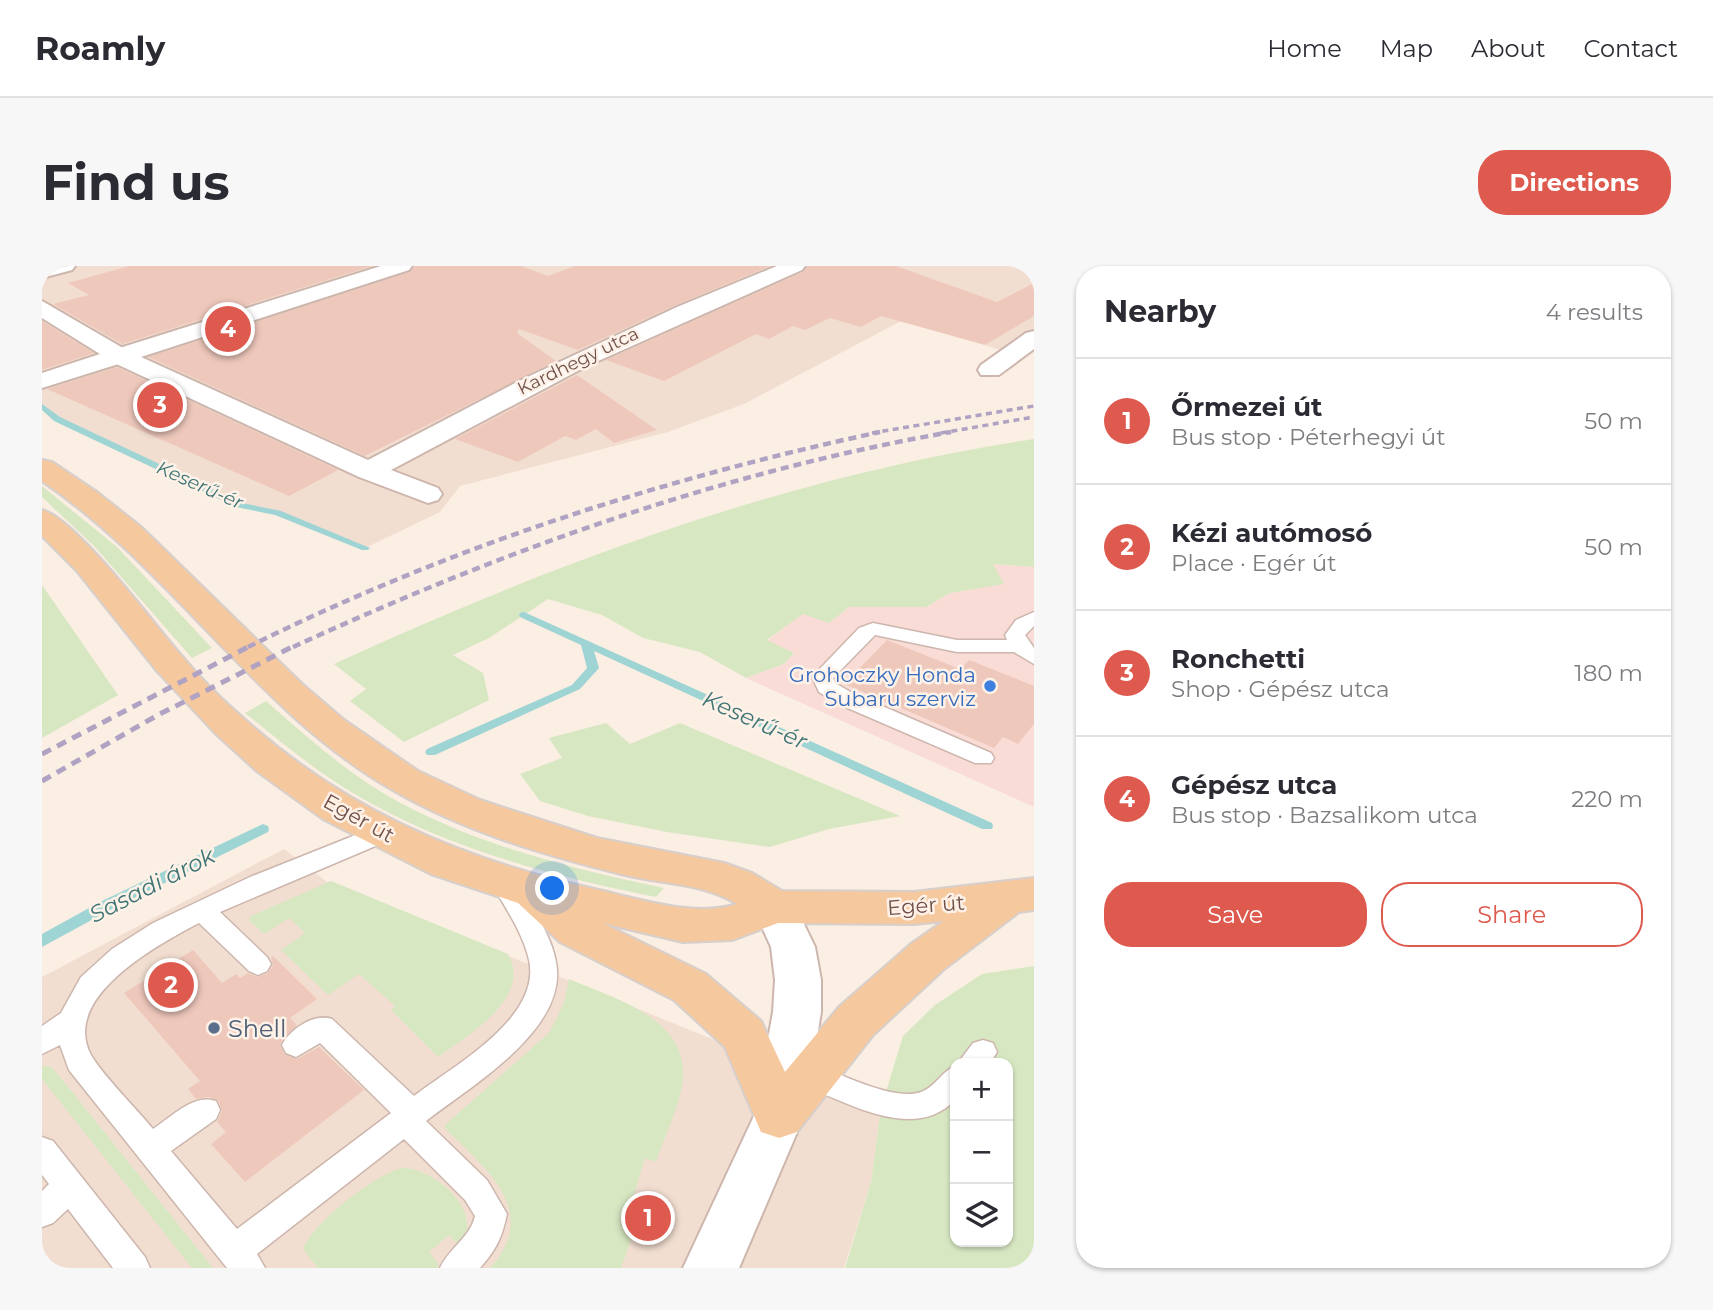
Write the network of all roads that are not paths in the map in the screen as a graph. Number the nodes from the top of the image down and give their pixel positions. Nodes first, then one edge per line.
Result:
1 (65, 266) edge
2 (402, 266) edge
3 (795, 266) edge
4 (42, 272) edge
5 (42, 308) edge
6 (1034, 338) edge
7 (119, 356) junction
8 (990, 370) dead end
9 (42, 381) edge
10 (42, 468) edge
11 (369, 471) junction
12 (428, 494) dead end
13 (42, 519) edge
14 (1034, 618) edge
15 (1026, 652) edge
16 (983, 758) dead end
17 (383, 833) junction
18 (517, 887) junction
19 (1019, 897) edge
20 (775, 907) junction
21 (201, 909) junction
22 (258, 964) dead end
23 (72, 1020) junction
24 (42, 1042) edge
25 (296, 1045) dead end
26 (812, 1076) junction
27 (950, 1084) edge
28 (205, 1110) dead end
29 (779, 1116) junction
30 (408, 1117) junction
31 (151, 1148) junction
32 (42, 1151) edge
33 (69, 1186) junction
34 (42, 1212) edge
35 (242, 1260) edge
36 (133, 1268) edge
37 (457, 1268) edge
38 (711, 1268) edge

1 - 4 street
2 - 7 street
3 - 11 street, Kardhegy utca
5 - 7 street
6 - 8 street
7 - 9 street
7 - 11 street
10 - 20 main road, Egér út
11 - 12 street
13 - 17 main road, Egér út
14 - 15 lane
15 - 16 lane
17 - 18 main road, Egér út
17 - 21 lane
18 - 20 main road, Egér út
18 - 29 main road
18 - 30 lane
19 - 20 main road, Egér út
19 - 26 main road
20 - 29 street
21 - 22 lane
21 - 23 lane
23 - 24 lane
23 - 31 lane
25 - 30 lane
26 - 27 lane
26 - 29 main road
28 - 31 lane
29 - 38 street
30 - 35 lane
30 - 37 lane
31 - 35 lane
32 - 33 lane
33 - 34 lane
33 - 36 lane

